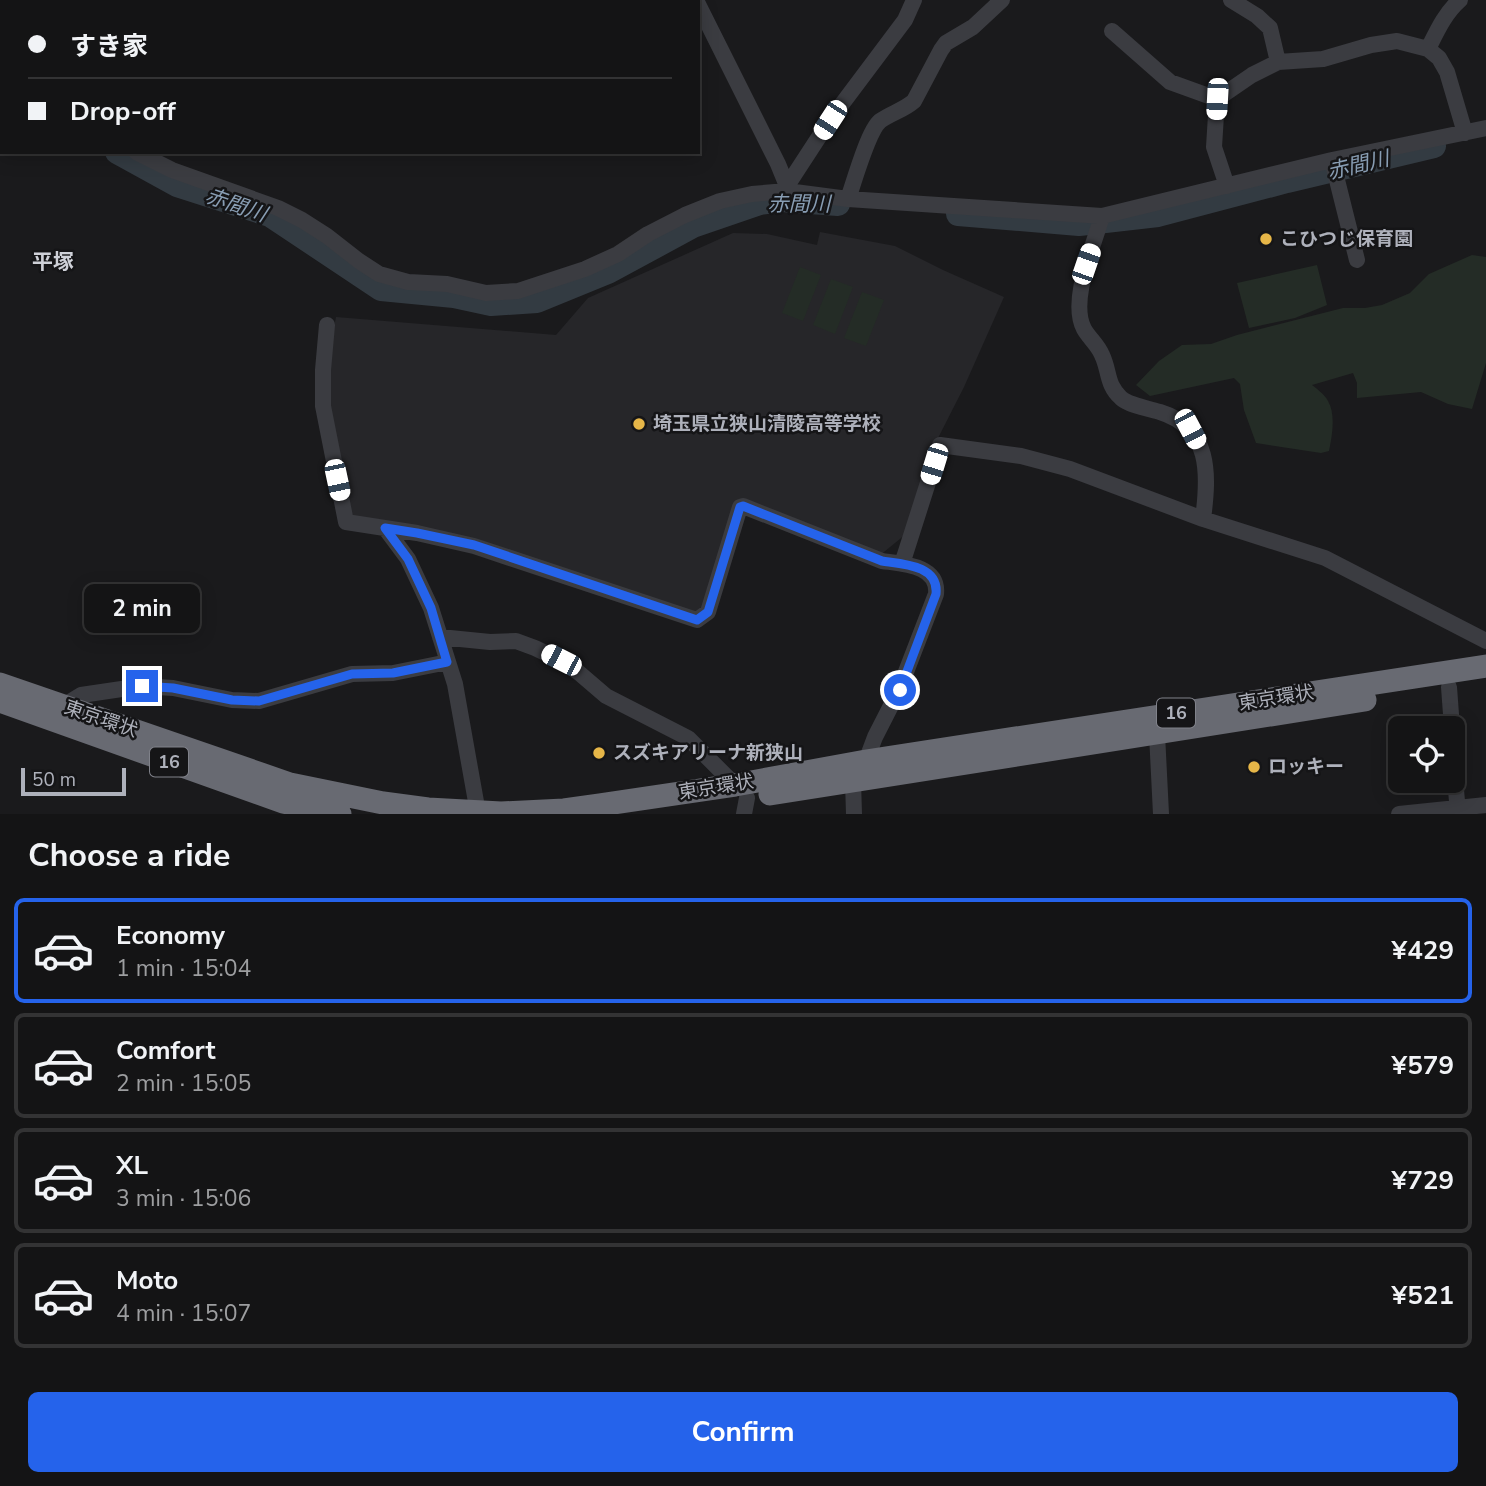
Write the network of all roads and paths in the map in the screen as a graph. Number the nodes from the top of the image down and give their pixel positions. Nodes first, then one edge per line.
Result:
1 (914, 0) edge
2 (1002, 0) edge
3 (1231, 0) edge
4 (1461, 0) edge
5 (700, 8) edge
6 (1112, 31) dead end
7 (1428, 49) junction
8 (1278, 62) junction
9 (1217, 99) junction
10 (1486, 128) edge
11 (1465, 133) junction
12 (140, 154) edge
13 (1334, 166) junction
14 (1227, 186) junction
15 (787, 189) junction
16 (848, 199) junction
17 (1101, 220) junction
18 (1357, 260) dead end
19 (327, 325) dead end
20 (1203, 519) junction
21 (385, 528) junction
22 (902, 564) junction
23 (440, 637) junction
24 (1486, 641) edge
25 (447, 662) junction
26 (1486, 666) edge
27 (1486, 681) edge
28 (0, 684) edge
29 (1449, 687) junction
30 (0, 701) edge
31 (63, 706) junction
32 (1451, 716) edge
33 (1157, 734) junction
34 (866, 761) junction
35 (853, 781) junction
36 (1456, 793) edge
37 (742, 799) edge
38 (282, 800) edge
39 (1486, 805) edge
40 (1458, 811) edge
41 (478, 813) edge
42 (340, 814) edge
43 (635, 814) edge
44 (855, 814) edge
45 (1161, 814) edge
46 (1399, 814) edge

1 - 15 street
2 - 16 street
3 - 8 street
4 - 7 street
5 - 15 street
6 - 9 street
7 - 8 street
7 - 11 street
8 - 9 street
9 - 14 street
10 - 11 street
11 - 13 street
12 - 15 street
13 - 14 street
13 - 18 street
14 - 17 street
15 - 16 street
16 - 17 street
17 - 20 street
19 - 21 street
20 - 22 street
20 - 24 street
21 - 22 street
21 - 23 street
22 - 34 street
23 - 25 street
23 - 37 street
25 - 31 street
25 - 41 street
26 - 34 highway, 東京環状 / 16
27 - 29 highway, 東京環状 / 16
28 - 31 highway, 東京環状 / 16
29 - 32 street
29 - 33 highway, 東京環状 / 16
30 - 38 highway, 東京環状 / 16
31 - 38 highway, 東京環状 / 16
33 - 35 highway, 東京環状 / 16
33 - 45 street
34 - 35 street
34 - 37 highway, 東京環状 / 16
35 - 37 highway, 東京環状 / 16
35 - 44 street
36 - 40 street
37 - 41 highway, 東京環状 / 16
37 - 43 highway, 東京環状 / 16
38 - 41 highway, 東京環状 / 16
38 - 42 highway, 東京環状 / 16
39 - 40 street
40 - 46 street

